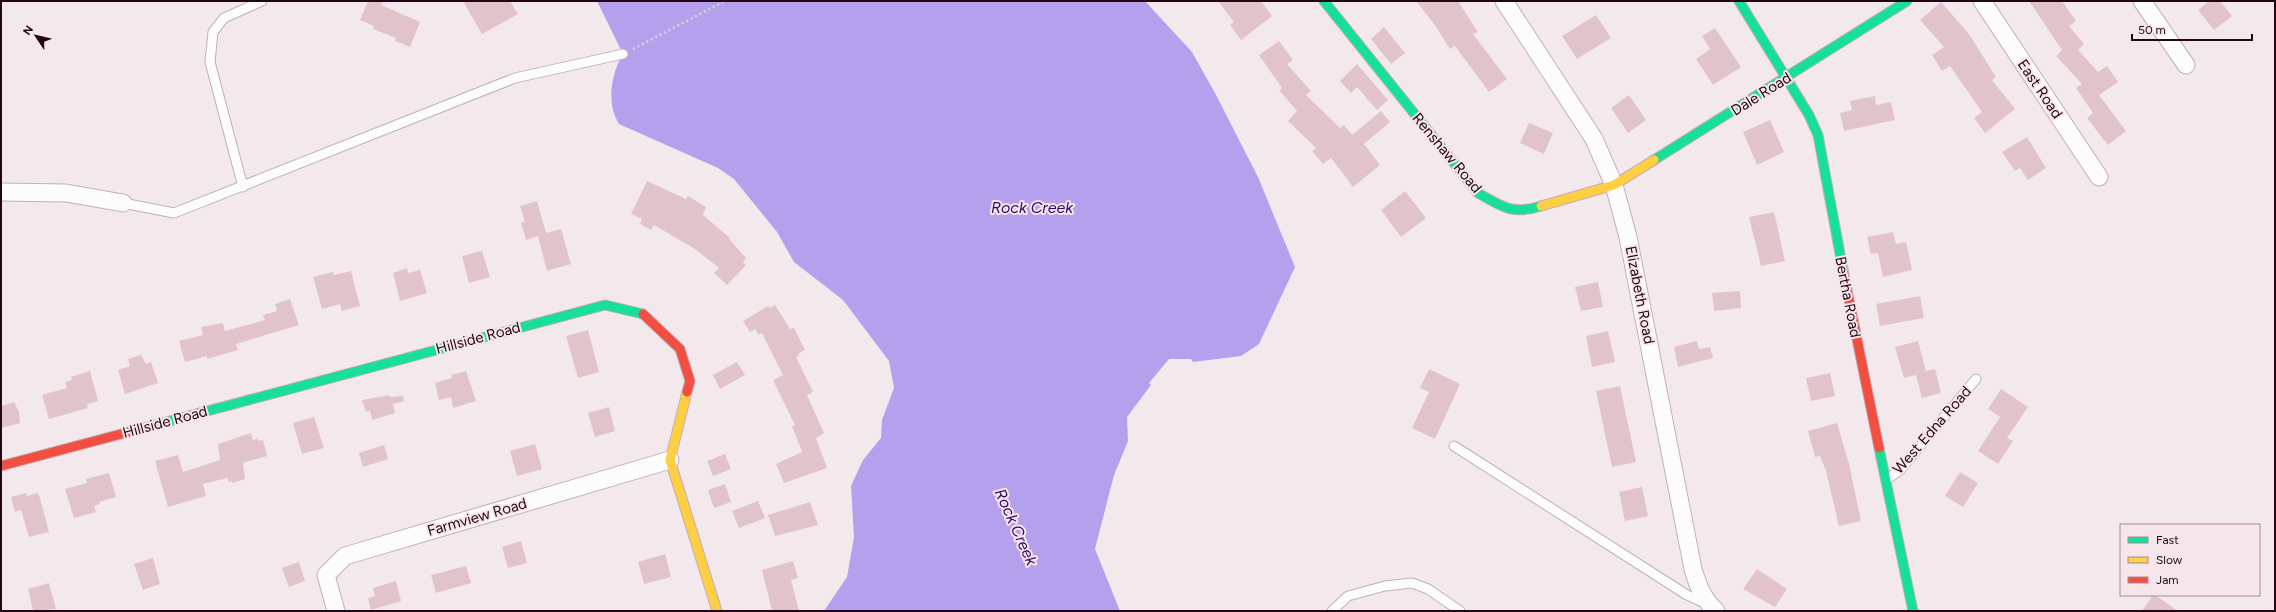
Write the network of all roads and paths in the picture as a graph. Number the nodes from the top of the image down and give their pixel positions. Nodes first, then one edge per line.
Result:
1 (262, 1) edge
2 (1324, 1) edge
3 (1504, 1) edge
4 (1739, 1) edge
5 (1907, 1) edge
6 (1982, 1) edge
7 (2142, 1) edge
8 (723, 2) dead end
9 (623, 54) joint
10 (2186, 65) dead end
11 (1786, 78) junction
12 (2099, 177) dead end
13 (1614, 185) junction
14 (242, 187) junction
15 (1, 192) edge
16 (123, 203) joint
17 (1976, 379) dead end
18 (1454, 446) dead end
19 (670, 460) junction
20 (1, 466) edge
21 (1886, 480) junction
22 (1713, 608) edge
23 (336, 611) edge
24 (717, 611) edge
25 (1332, 611) edge
26 (1460, 611) edge
27 (1913, 611) edge

1 - 14 lane
2 - 13 street, Renshaw Road
3 - 13 street, Elizabeth Road
4 - 11 street, Bertha Road
5 - 11 street, Dale Road
6 - 12 street, East Road
7 - 10 street
8 - 9 path
9 - 14 lane
11 - 13 street, Dale Road
11 - 21 street, Bertha Road
13 - 22 street, Elizabeth Road
14 - 16 lane
15 - 16 street
17 - 21 lane, West Edna Road
18 - 22 lane
19 - 20 street, Hillside Road
19 - 23 street, Farmview Road
19 - 24 street
21 - 27 street, Bertha Road
25 - 26 lane

